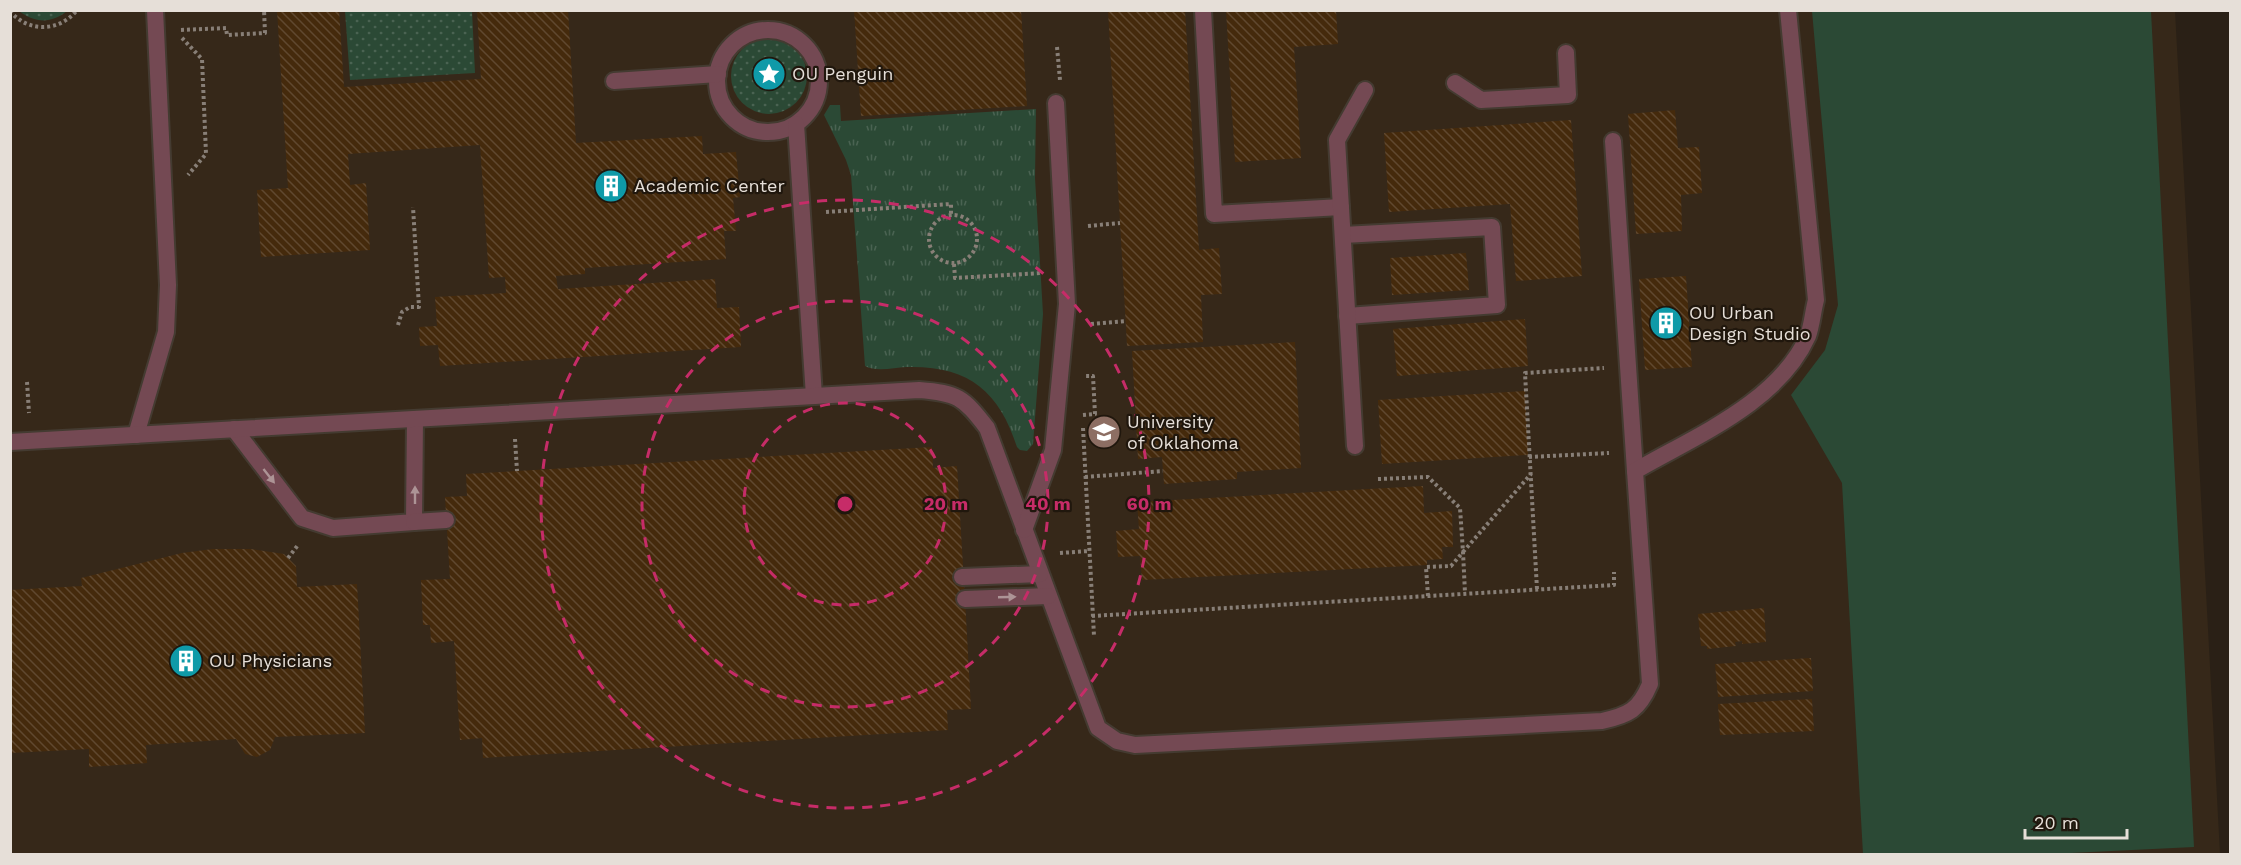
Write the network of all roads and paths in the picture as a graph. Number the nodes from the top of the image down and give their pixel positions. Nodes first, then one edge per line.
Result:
1 (10, 10) edge
2 (77, 10) edge
3 (154, 10) edge
4 (264, 10) edge
5 (1203, 10) edge
6 (1788, 10) edge
7 (1566, 53) dead end
8 (718, 74) junction
9 (614, 81) dead end
10 (1455, 83) dead end
11 (1365, 90) dead end
12 (1056, 103) dead end
13 (796, 124) junction
14 (1614, 141) dead end
15 (182, 182) dead end
16 (413, 207) dead end
17 (1341, 207) junction
18 (801, 213) junction
19 (951, 215) junction
20 (1120, 223) dead end
21 (1081, 226) dead end
22 (1342, 234) junction
23 (954, 264) junction
24 (1065, 272) junction
25 (1347, 316) junction
26 (1126, 321) dead end
27 (1088, 324) dead end
28 (398, 325) dead end
29 (1607, 368) dead end
30 (27, 382) dead end
31 (814, 396) junction
32 (29, 412) dead end
33 (415, 419) junction
34 (234, 429) junction
35 (515, 430) dead end
36 (136, 435) junction
37 (10, 442) edge
38 (1355, 446) dead end
39 (1611, 453) dead end
40 (1529, 457) junction
41 (517, 471) dead end
42 (1163, 471) dead end
43 (1635, 471) junction
44 (1531, 474) junction
45 (1086, 477) dead end
46 (1378, 479) dead end
47 (446, 520) dead end
48 (414, 522) junction
49 (1024, 530) junction
50 (298, 545) dead end
51 (1089, 551) dead end
52 (1463, 552) junction
53 (288, 558) dead end
54 (1040, 574) junction
55 (962, 577) dead end
56 (1614, 585) dead end
57 (1537, 589) junction
58 (1466, 594) junction
59 (1048, 596) junction
60 (1428, 596) junction
61 (965, 599) dead end
62 (1092, 616) junction
63 (1094, 639) dead end

1 - 2 path
3 - 36 lane
4 - 15 path
5 - 17 lane
6 - 43 lane
7 - 10 lane
8 - 9 lane
8 - 13 lane
8 - 13 lane
11 - 17 lane
12 - 24 lane
13 - 18 lane
14 - 43 lane
16 - 28 path
17 - 22 lane
18 - 19 path
18 - 31 lane
19 - 23 path
19 - 23 path
20 - 21 path
22 - 25 lane
22 - 25 lane
23 - 24 path
24 - 49 lane
25 - 38 lane
26 - 27 path
29 - 40 path
30 - 32 path
31 - 33 lane
31 - 49 lane
33 - 34 lane
48 -> 33 lane
34 - 36 lane
34 -> 48 lane
35 - 41 path
36 - 37 lane
39 - 40 path
40 - 44 path
42 - 45 path
43 - 59 lane
44 - 52 path
44 - 57 path
46 - 52 path
47 - 48 lane
49 - 54 lane
50 - 53 path
51 - 62 path
52 - 58 path
52 - 60 path
54 - 55 lane
54 - 59 lane
56 - 57 path
57 - 58 path
58 - 60 path
61 -> 59 lane
60 - 62 path
62 - 63 path

